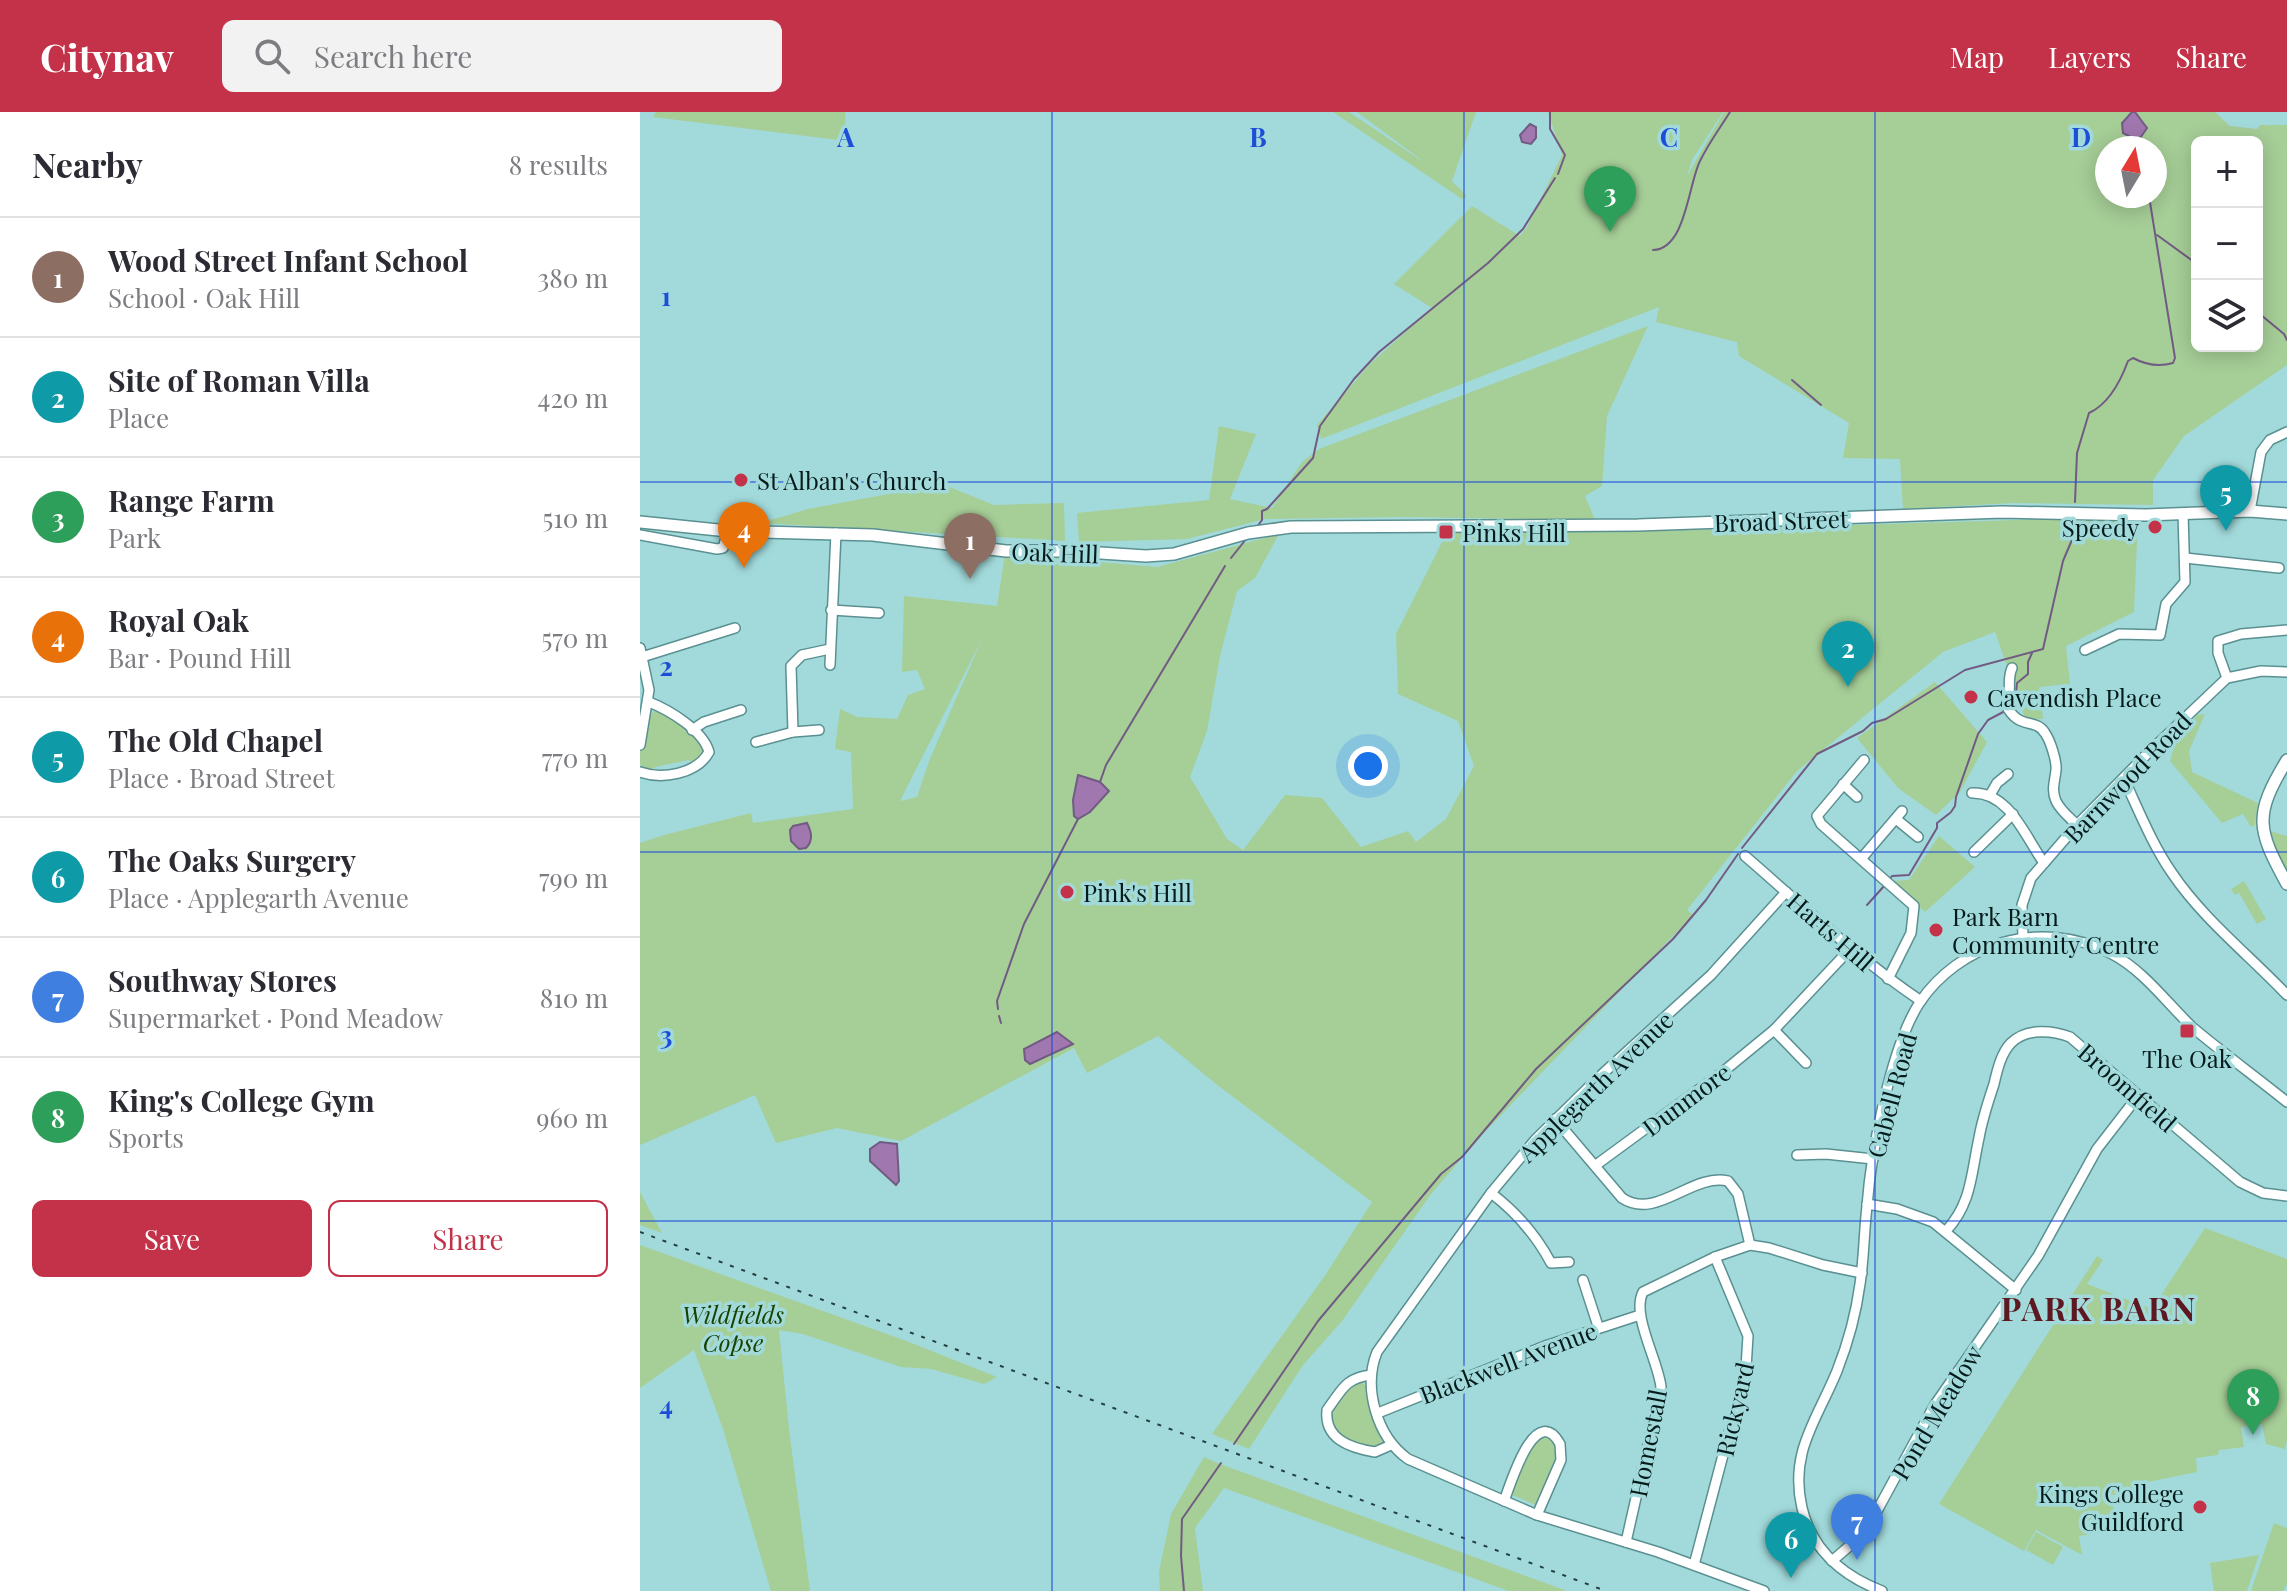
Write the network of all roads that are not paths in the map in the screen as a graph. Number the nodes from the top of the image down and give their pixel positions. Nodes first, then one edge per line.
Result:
1 (2287, 432) edge
2 (2250, 511) junction
3 (2183, 513) junction
4 (2287, 514) edge
5 (640, 522) edge
6 (1275, 529) joint
7 (728, 531) junction
8 (836, 533) junction
9 (640, 535) edge
10 (2185, 558) junction
11 (2279, 568) dead end
12 (831, 610) junction
13 (879, 613) dead end
14 (735, 628) dead end
15 (2287, 630) edge
16 (830, 649) junction
17 (2085, 650) dead end
18 (641, 653) edge
19 (830, 665) dead end
20 (2012, 668) dead end
21 (2287, 672) edge
22 (2227, 678) junction
23 (649, 702) junction
24 (741, 710) dead end
25 (692, 730) junction
26 (819, 730) dead end
27 (793, 732) junction
28 (756, 742) dead end
29 (640, 745) edge
30 (1864, 760) dead end
31 (2287, 760) edge
32 (640, 772) edge
33 (2008, 774) dead end
34 (2124, 779) junction
35 (1843, 784) junction
36 (1972, 793) dead end
37 (1990, 795) junction
38 (1857, 797) dead end
39 (2013, 814) junction
40 (2077, 825) junction
41 (1918, 837) dead end
42 (1974, 852) dead end
43 (1745, 856) dead end
44 (1861, 859) junction
45 (2044, 863) junction
46 (2287, 884) edge
47 (1786, 892) junction
48 (2023, 938) junction
49 (1851, 948) junction
50 (1888, 979) junction
51 (2287, 995) edge
52 (1921, 1001) junction
53 (1774, 1030) junction
54 (1808, 1064) dead end
55 (2138, 1096) junction
56 (2287, 1102) edge
57 (1555, 1119) junction
58 (1797, 1155) dead end
59 (1873, 1159) junction
60 (1596, 1165) junction
61 (1491, 1193) junction
62 (2287, 1196) edge
63 (1867, 1204) junction
64 (1946, 1231) junction
65 (1750, 1245) junction
66 (1715, 1257) junction
67 (1569, 1262) dead end
68 (1862, 1273) junction
69 (1583, 1280) dead end
70 (2016, 1290) junction
71 (1640, 1315) junction
72 (1598, 1326) junction
73 (1371, 1375) junction
74 (1378, 1413) junction
75 (1391, 1445) junction
76 (1504, 1501) junction
77 (1537, 1515) junction
78 (1626, 1542) junction
79 (1832, 1561) junction
80 (1694, 1565) junction
81 (1865, 1588) edge
82 (1764, 1591) edge
83 (1882, 1591) edge

1 - 2 street
2 - 3 street, Broad Street
2 - 4 street, Broad Street
3 - 6 street, Broad Street
3 - 10 street
5 - 7 street, Oak Hill
6 - 8 street, Oak Hill
7 - 8 street, Oak Hill
7 - 9 street
8 - 12 street
10 - 11 street
10 - 17 street
12 - 13 street
12 - 16 street
14 - 18 street
15 - 22 street
16 - 19 street
16 - 27 street
18 - 23 street
20 - 40 street
21 - 22 street
22 - 34 street, Barnwood Road
23 - 25 street
23 - 29 street
24 - 25 street
25 - 32 street
26 - 27 street
27 - 28 street
30 - 35 street
31 - 46 street
33 - 37 street
34 - 40 street, Barnwood Road
34 - 51 street
35 - 38 street
35 - 44 street
36 - 37 street
37 - 39 street
39 - 42 street
39 - 45 street
40 - 45 street, Barnwood Road
41 - 44 street
43 - 47 street, Harts Hill
44 - 50 street
45 - 48 street, Barnwood Road
47 - 49 street, Harts Hill
47 - 57 street, Applegarth Avenue
48 - 52 street, Cabell Road
48 - 56 street, Cabell Road
49 - 50 street, Harts Hill
49 - 53 street, Dunmore
50 - 52 street, Harts Hill
52 - 59 street, Cabell Road
53 - 54 street
53 - 60 street, Dunmore
55 - 62 street, Broomfield
55 - 64 street, Broomfield
55 - 70 street, Pond Meadow
57 - 60 street
57 - 61 street, Applegarth Avenue
58 - 59 street
59 - 63 street, Cabell Road
60 - 65 street
61 - 67 street
61 - 73 street, Applegarth Avenue
63 - 64 street
63 - 68 street, Cabell Road
64 - 70 street
65 - 66 street
65 - 68 street
66 - 71 street
66 - 80 street, Rickyard
68 - 79 street, Cabell Road
69 - 72 street
70 - 79 street, Pond Meadow
71 - 72 street, Blackwell Avenue
71 - 78 street, Homestall
72 - 74 street, Blackwell Avenue
73 - 74 street
73 - 75 street
74 - 75 street
75 - 76 street
76 - 77 street
76 - 77 street
77 - 78 street
78 - 80 street
79 - 81 street
80 - 82 street
81 - 83 street

